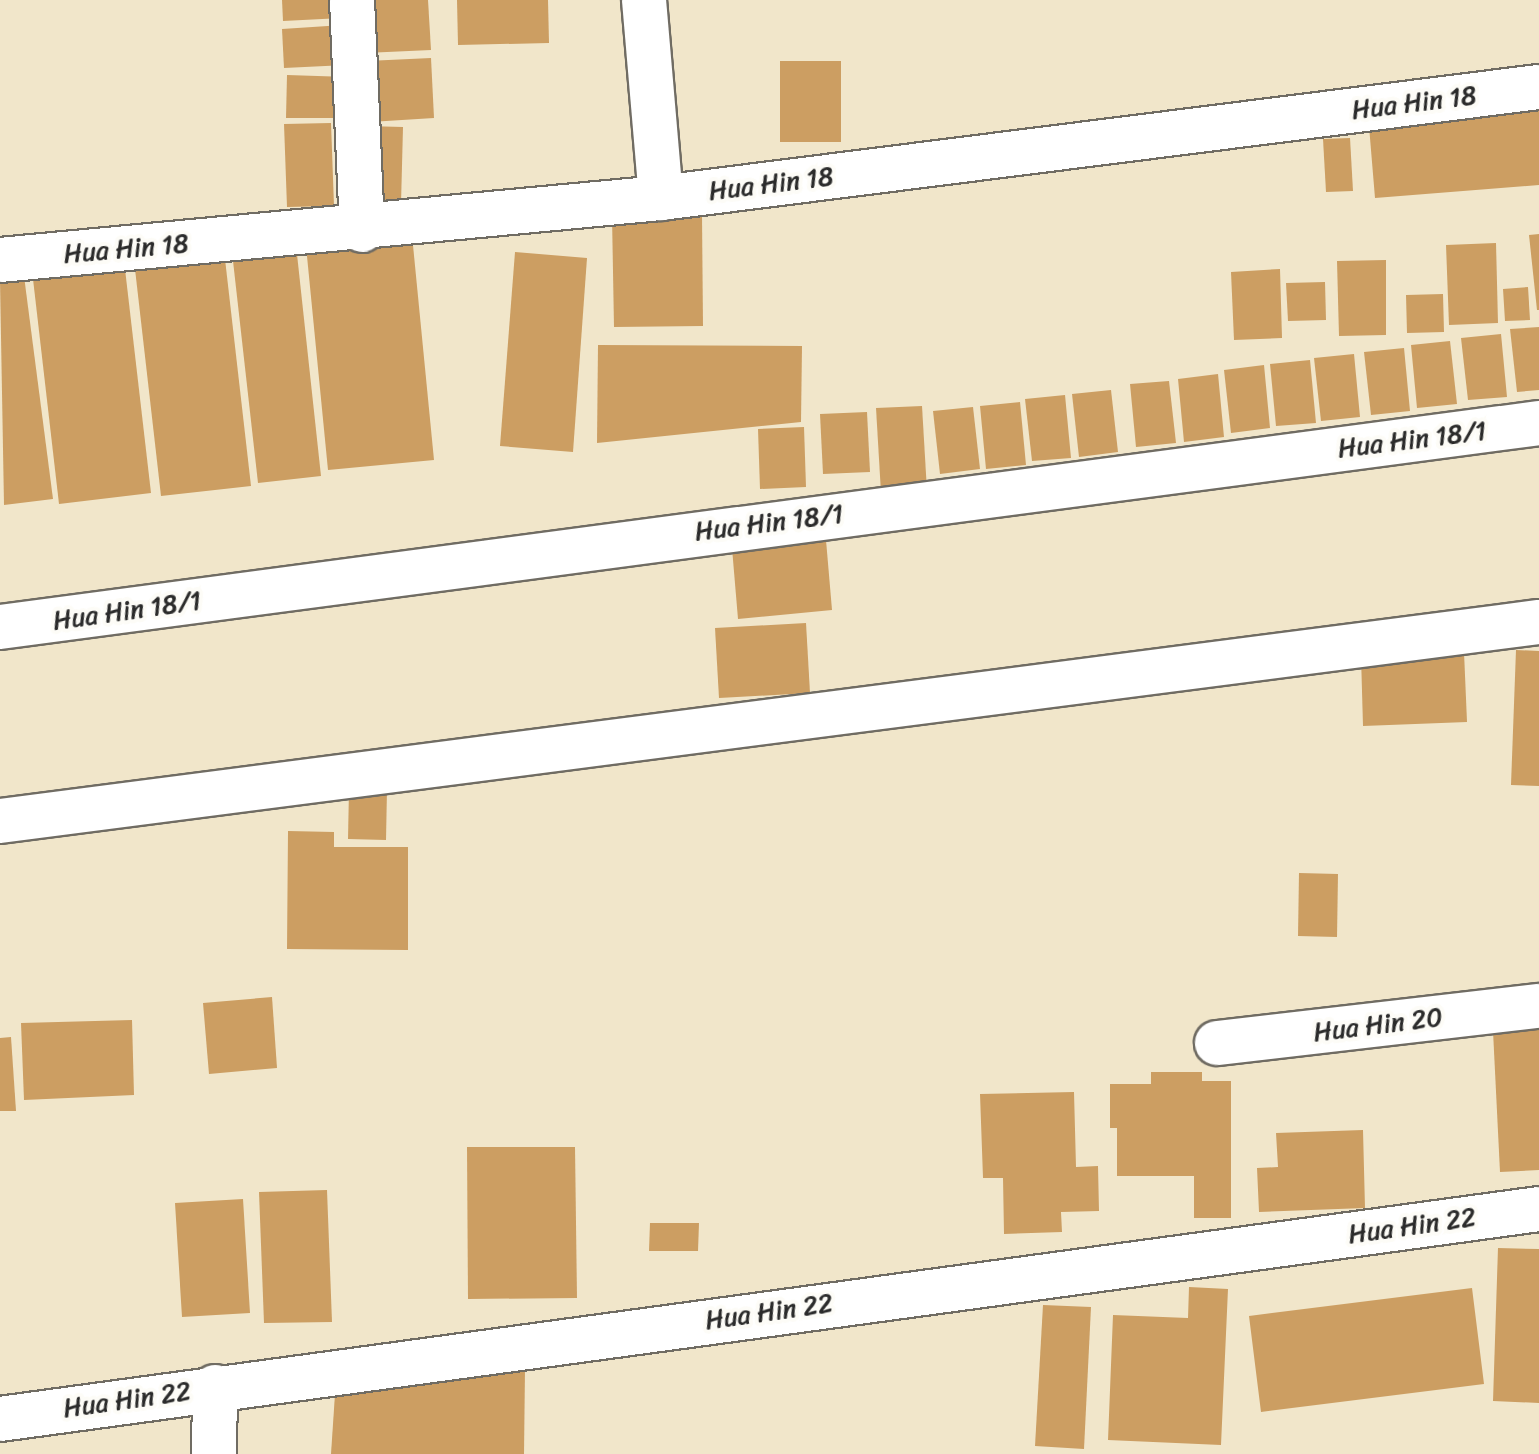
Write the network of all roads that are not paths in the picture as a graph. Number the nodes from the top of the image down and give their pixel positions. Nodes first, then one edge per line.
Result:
1 (352, 0) edge
2 (644, 0) edge
3 (1539, 87) edge
4 (661, 198) junction
5 (362, 230) junction
6 (0, 260) edge
7 (1539, 423) edge
8 (1539, 622) edge
9 (0, 627) edge
10 (0, 821) edge
11 (1539, 1006) edge
12 (1217, 1043) dead end
13 (1539, 1209) edge
14 (215, 1387) junction
15 (0, 1419) edge
16 (214, 1454) edge

1 - 5 street
2 - 4 street
3 - 4 street, Hua Hin 18
4 - 5 street, Hua Hin 18
5 - 6 street, Hua Hin 18
7 - 9 street, Hua Hin 18/1
8 - 10 street
11 - 12 street, Hua Hin 20
13 - 14 street, Hua Hin 22
14 - 15 street, Hua Hin 22
14 - 16 street

